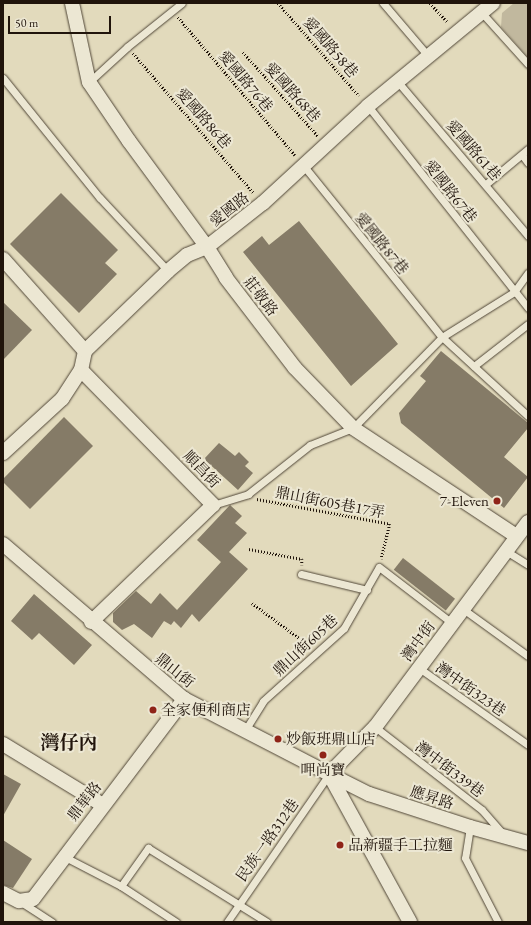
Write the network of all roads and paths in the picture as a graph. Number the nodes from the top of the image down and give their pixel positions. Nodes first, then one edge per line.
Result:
1 (72, 3) edge
2 (182, 3) edge
3 (278, 3) edge
4 (382, 3) edge
5 (430, 3) edge
6 (493, 3) edge
7 (172, 11) junction
8 (482, 13) junction
9 (458, 33) junction
10 (127, 46) junction
11 (243, 52) dead end
12 (429, 57) junction
13 (528, 64) edge
14 (3, 78) edge
15 (89, 82) junction
16 (398, 82) junction
17 (368, 106) junction
18 (326, 146) junction
19 (528, 149) edge
20 (522, 155) junction
21 (528, 163) edge
22 (303, 165) junction
23 (486, 184) junction
24 (263, 203) junction
25 (528, 236) edge
26 (207, 248) junction
27 (3, 259) edge
28 (168, 271) junction
29 (528, 273) edge
30 (514, 292) junction
31 (528, 308) edge
32 (528, 324) edge
33 (442, 337) junction
34 (85, 351) junction
35 (474, 366) junction
36 (81, 370) junction
37 (528, 416) edge
38 (352, 428) junction
39 (3, 453) edge
40 (248, 494) junction
41 (213, 504) junction
42 (528, 522) edge
43 (516, 536) junction
44 (3, 544) edge
45 (249, 549) dead end
46 (506, 551) junction
47 (528, 565) edge
48 (379, 567) junction
49 (301, 574) joint
50 (368, 590) junction
51 (252, 603) dead end
52 (463, 609) junction
53 (91, 622) junction
54 (452, 623) junction
55 (319, 653) junction
56 (528, 656) edge
57 (419, 668) junction
58 (184, 700) junction
59 (375, 727) junction
60 (244, 732) junction
61 (3, 744) edge
62 (528, 745) edge
63 (329, 774) junction
64 (103, 805) junction
65 (470, 827) junction
66 (504, 836) junction
67 (528, 843) edge
68 (63, 856) junction
69 (121, 886) junction
70 (3, 893) edge
71 (19, 901) junction
72 (239, 903) junction
73 (52, 922) edge
74 (176, 922) edge
75 (227, 922) edge
76 (267, 922) edge
77 (410, 922) edge
78 (498, 922) edge

1 - 15 street, 莊敬路
2 - 7 lane
3 - 17 path, 愛國路58巷
4 - 12 lane
5 - 9 path
6 - 8 street, 愛國路
7 - 10 lane
7 - 22 path, 愛國路76巷
8 - 9 street, 愛國路
8 - 13 lane
9 - 12 street, 愛國路
10 - 15 lane
10 - 24 path, 愛國路86巷
11 - 18 path, 愛國路68巷
12 - 16 street, 愛國路
14 - 28 lane
15 - 26 street, 莊敬路
16 - 17 street, 愛國路
16 - 23 lane, 愛國路61巷
17 - 18 street, 愛國路
17 - 30 lane, 愛國路67巷
18 - 22 street, 愛國路
19 - 20 lane
20 - 21 lane
20 - 23 lane
22 - 24 street, 愛國路
22 - 33 lane, 愛國路87巷
23 - 25 lane, 愛國路61巷
24 - 26 street, 愛國路
26 - 28 street, 愛國路
26 - 38 street, 莊敬路
27 - 34 street
28 - 34 street, 愛國路
29 - 30 lane
30 - 31 lane, 愛國路67巷
30 - 33 lane
32 - 35 lane
33 - 35 lane, 愛國路87巷
33 - 38 lane
34 - 36 street
35 - 37 lane, 愛國路87巷
36 - 39 street
36 - 41 street, 順昌街
38 - 40 lane
38 - 43 street, 莊敬路
40 - 41 lane
40 - 48 path, 鼎山街605巷17弄
41 - 53 street, 順昌街
42 - 43 street, 灣中街
43 - 46 street, 灣中街
44 - 53 street, 鼎山街
45 - 49 path
46 - 47 lane
46 - 52 street, 灣中街
48 - 50 lane, 鼎山街605巷
48 - 54 lane
49 - 50 lane
50 - 55 lane, 鼎山街605巷
51 - 55 path
52 - 54 street, 灣中街
52 - 56 lane
53 - 58 street, 鼎山街
54 - 57 street, 灣中街
55 - 60 lane, 鼎山街605巷
57 - 59 street, 灣中街
57 - 62 lane, 灣中街323巷
58 - 60 street, 鼎山街
58 - 64 street, 鼎華路
59 - 63 street, 灣中街
59 - 66 lane, 灣中街339巷
60 - 63 street, 鼎山街
61 - 64 street
63 - 65 street, 應昇路
63 - 72 lane, 民族一路312巷
63 - 77 street
64 - 68 street, 鼎華路
65 - 66 street, 應昇路
65 - 78 lane
66 - 67 street, 應昇路
68 - 69 lane
68 - 71 street, 鼎華路
69 - 72 lane
69 - 74 lane
70 - 71 street
71 - 73 lane
72 - 75 lane, 民族一路312巷
72 - 76 lane

